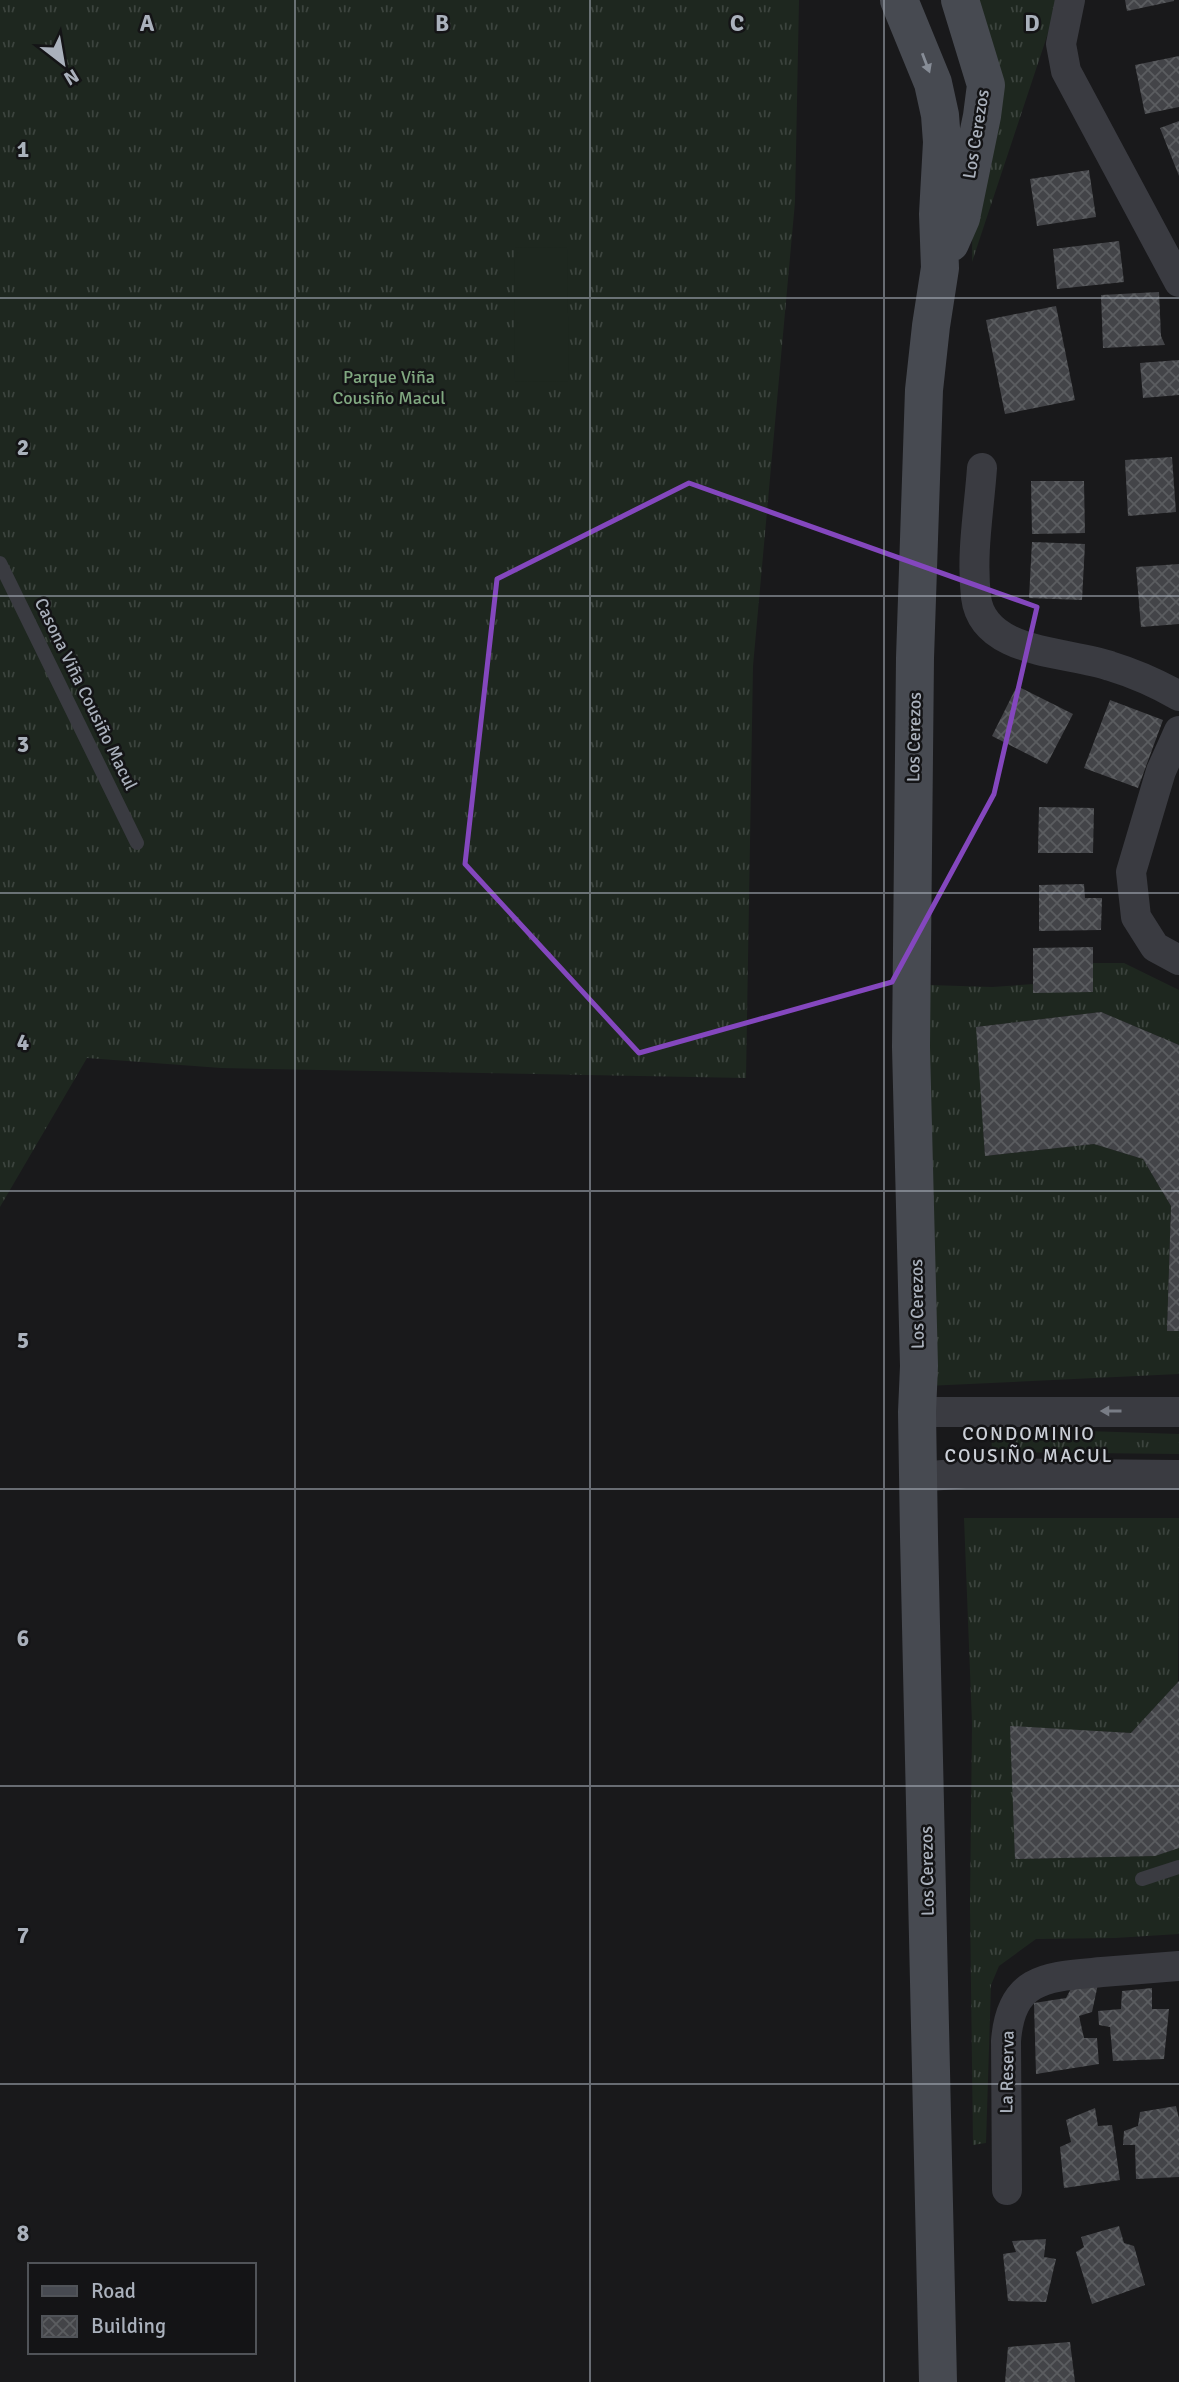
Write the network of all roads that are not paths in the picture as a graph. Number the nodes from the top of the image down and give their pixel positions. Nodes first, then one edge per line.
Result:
1 (899, 0) edge
2 (960, 0) edge
3 (988, 0) edge
4 (1070, 0) edge
5 (986, 85) junction
6 (940, 268) junction
7 (1179, 282) edge
8 (982, 468) dead end
9 (0, 563) edge
10 (1179, 696) edge
11 (1179, 731) edge
12 (137, 843) dead end
13 (1179, 960) edge
14 (917, 1412) junction
15 (1179, 1412) edge
16 (1179, 1475) edge
17 (918, 1477) junction
18 (1179, 1867) edge
19 (1142, 1878) dead end
20 (1179, 1966) edge
21 (1007, 2190) dead end
22 (938, 2341) junction
23 (919, 2382) edge
24 (938, 2382) edge

1 -> 6 street, Los Cerezos
2 - 5 street, Los Cerezos
3 - 5 street
4 - 7 street
5 - 6 street, Los Cerezos
6 - 14 street, Los Cerezos
8 - 10 street
9 - 12 lane, Casona Viña Cousiño Macul
11 - 13 street
15 -> 14 street
14 - 17 street, Los Cerezos
16 - 17 street
17 - 22 street, Los Cerezos
18 - 19 lane
20 - 21 street, La Reserva
22 - 23 street, Los Cerezos
22 - 24 street, Los Cerezos

